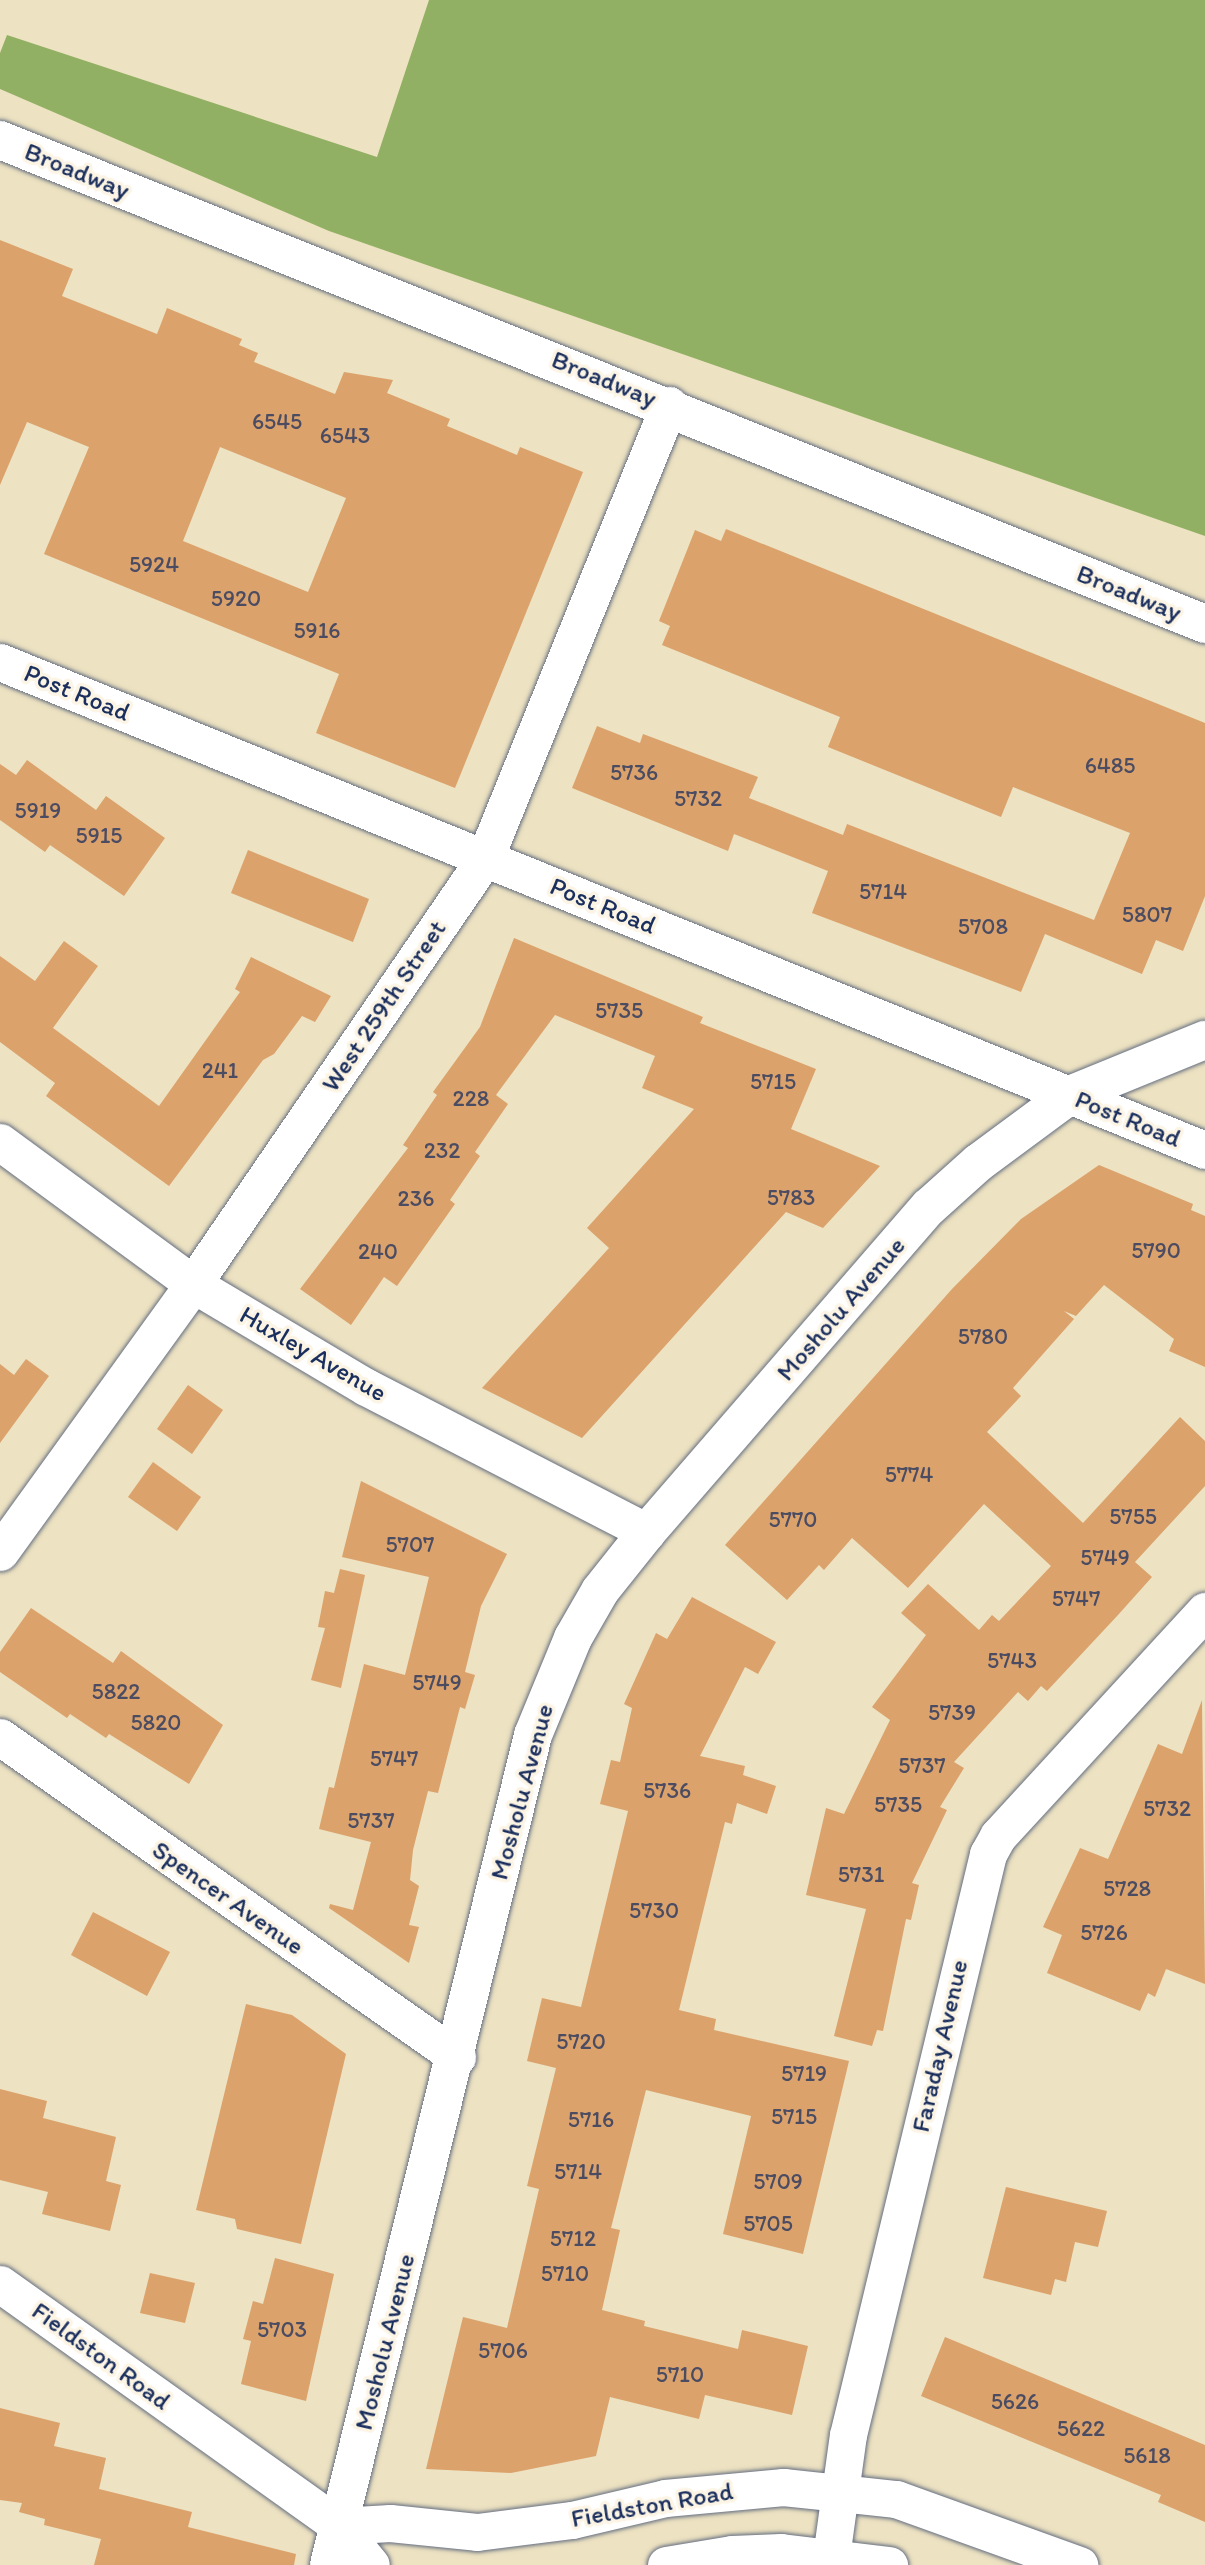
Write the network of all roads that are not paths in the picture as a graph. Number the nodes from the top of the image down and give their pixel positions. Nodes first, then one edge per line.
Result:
1 (0, 140) edge
2 (669, 405) junction
3 (1205, 624) edge
4 (0, 662) edge
5 (485, 858) junction
6 (1205, 1040) edge
7 (1070, 1095) junction
8 (0, 1142) edge
9 (1205, 1150) edge
10 (193, 1284) junction
11 (647, 1532) junction
12 (0, 1552) edge
13 (1205, 1611) edge
14 (1193, 1643) edge
15 (0, 1737) edge
16 (457, 2057) junction
17 (0, 2284) edge
18 (838, 2492) junction
19 (339, 2526) junction
20 (831, 2557) junction
21 (329, 2565) edge
22 (371, 2565) edge
23 (666, 2565) edge
24 (889, 2565) edge
25 (1079, 2565) edge

1 - 2 street, Broadway
2 - 3 street, Broadway
2 - 5 street, West 259th Street
4 - 5 street, Post Road
5 - 7 street, Post Road
5 - 10 street, West 259th Street
6 - 7 street, Mosholu Avenue
7 - 9 street, Post Road
7 - 11 street, Mosholu Avenue
8 - 10 street, Huxley Avenue
10 - 11 street, Huxley Avenue
10 - 12 street, West 259th Street
11 - 16 street, Mosholu Avenue
13 - 14 street, Faraday Avenue
14 - 18 street, Faraday Avenue
15 - 16 street, Spencer Avenue
16 - 19 street, Mosholu Avenue
17 - 19 street, Fieldston Road
18 - 19 street, Fieldston Road
18 - 20 street, Faraday Avenue
18 - 25 street, Fieldston Road
19 - 21 street, Mosholu Avenue
19 - 22 street, Fieldston Road
20 - 23 street
20 - 24 street

